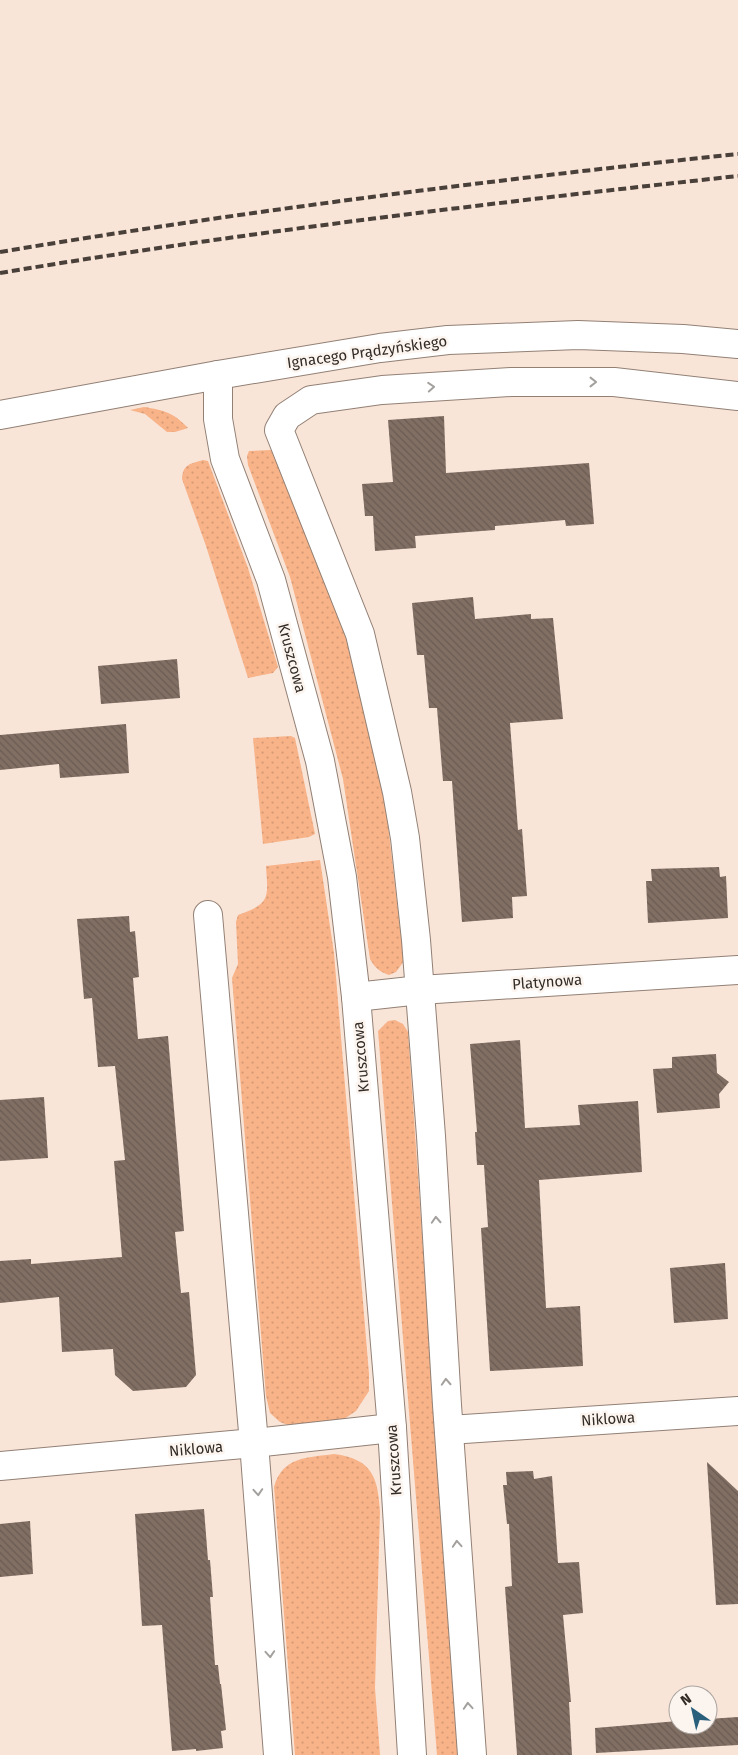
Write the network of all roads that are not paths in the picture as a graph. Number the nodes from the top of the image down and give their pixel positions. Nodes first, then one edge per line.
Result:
1 (738, 344) edge
2 (218, 375) junction
3 (738, 396) edge
4 (0, 415) edge
5 (208, 915) dead end
6 (738, 970) edge
7 (420, 990) junction
8 (356, 997) junction
9 (738, 1411) edge
10 (392, 1428) junction
11 (449, 1430) junction
12 (254, 1443) junction
13 (0, 1466) edge
14 (278, 1755) edge
15 (412, 1755) edge
16 (472, 1755) edge

1 - 2 street, Ignacego Prądzyńskiego
2 - 4 street, Ignacego Prądzyńskiego
2 - 8 street, Kruszcowa
7 -> 3 street
5 - 12 street
6 - 7 street, Platynowa
7 - 8 street, Platynowa
11 -> 7 street
8 - 10 street, Kruszcowa
9 - 11 street, Niklowa
10 - 12 street, Niklowa
10 - 15 street, Kruszcowa
16 -> 11 street
12 - 13 street, Niklowa
12 -> 14 street

